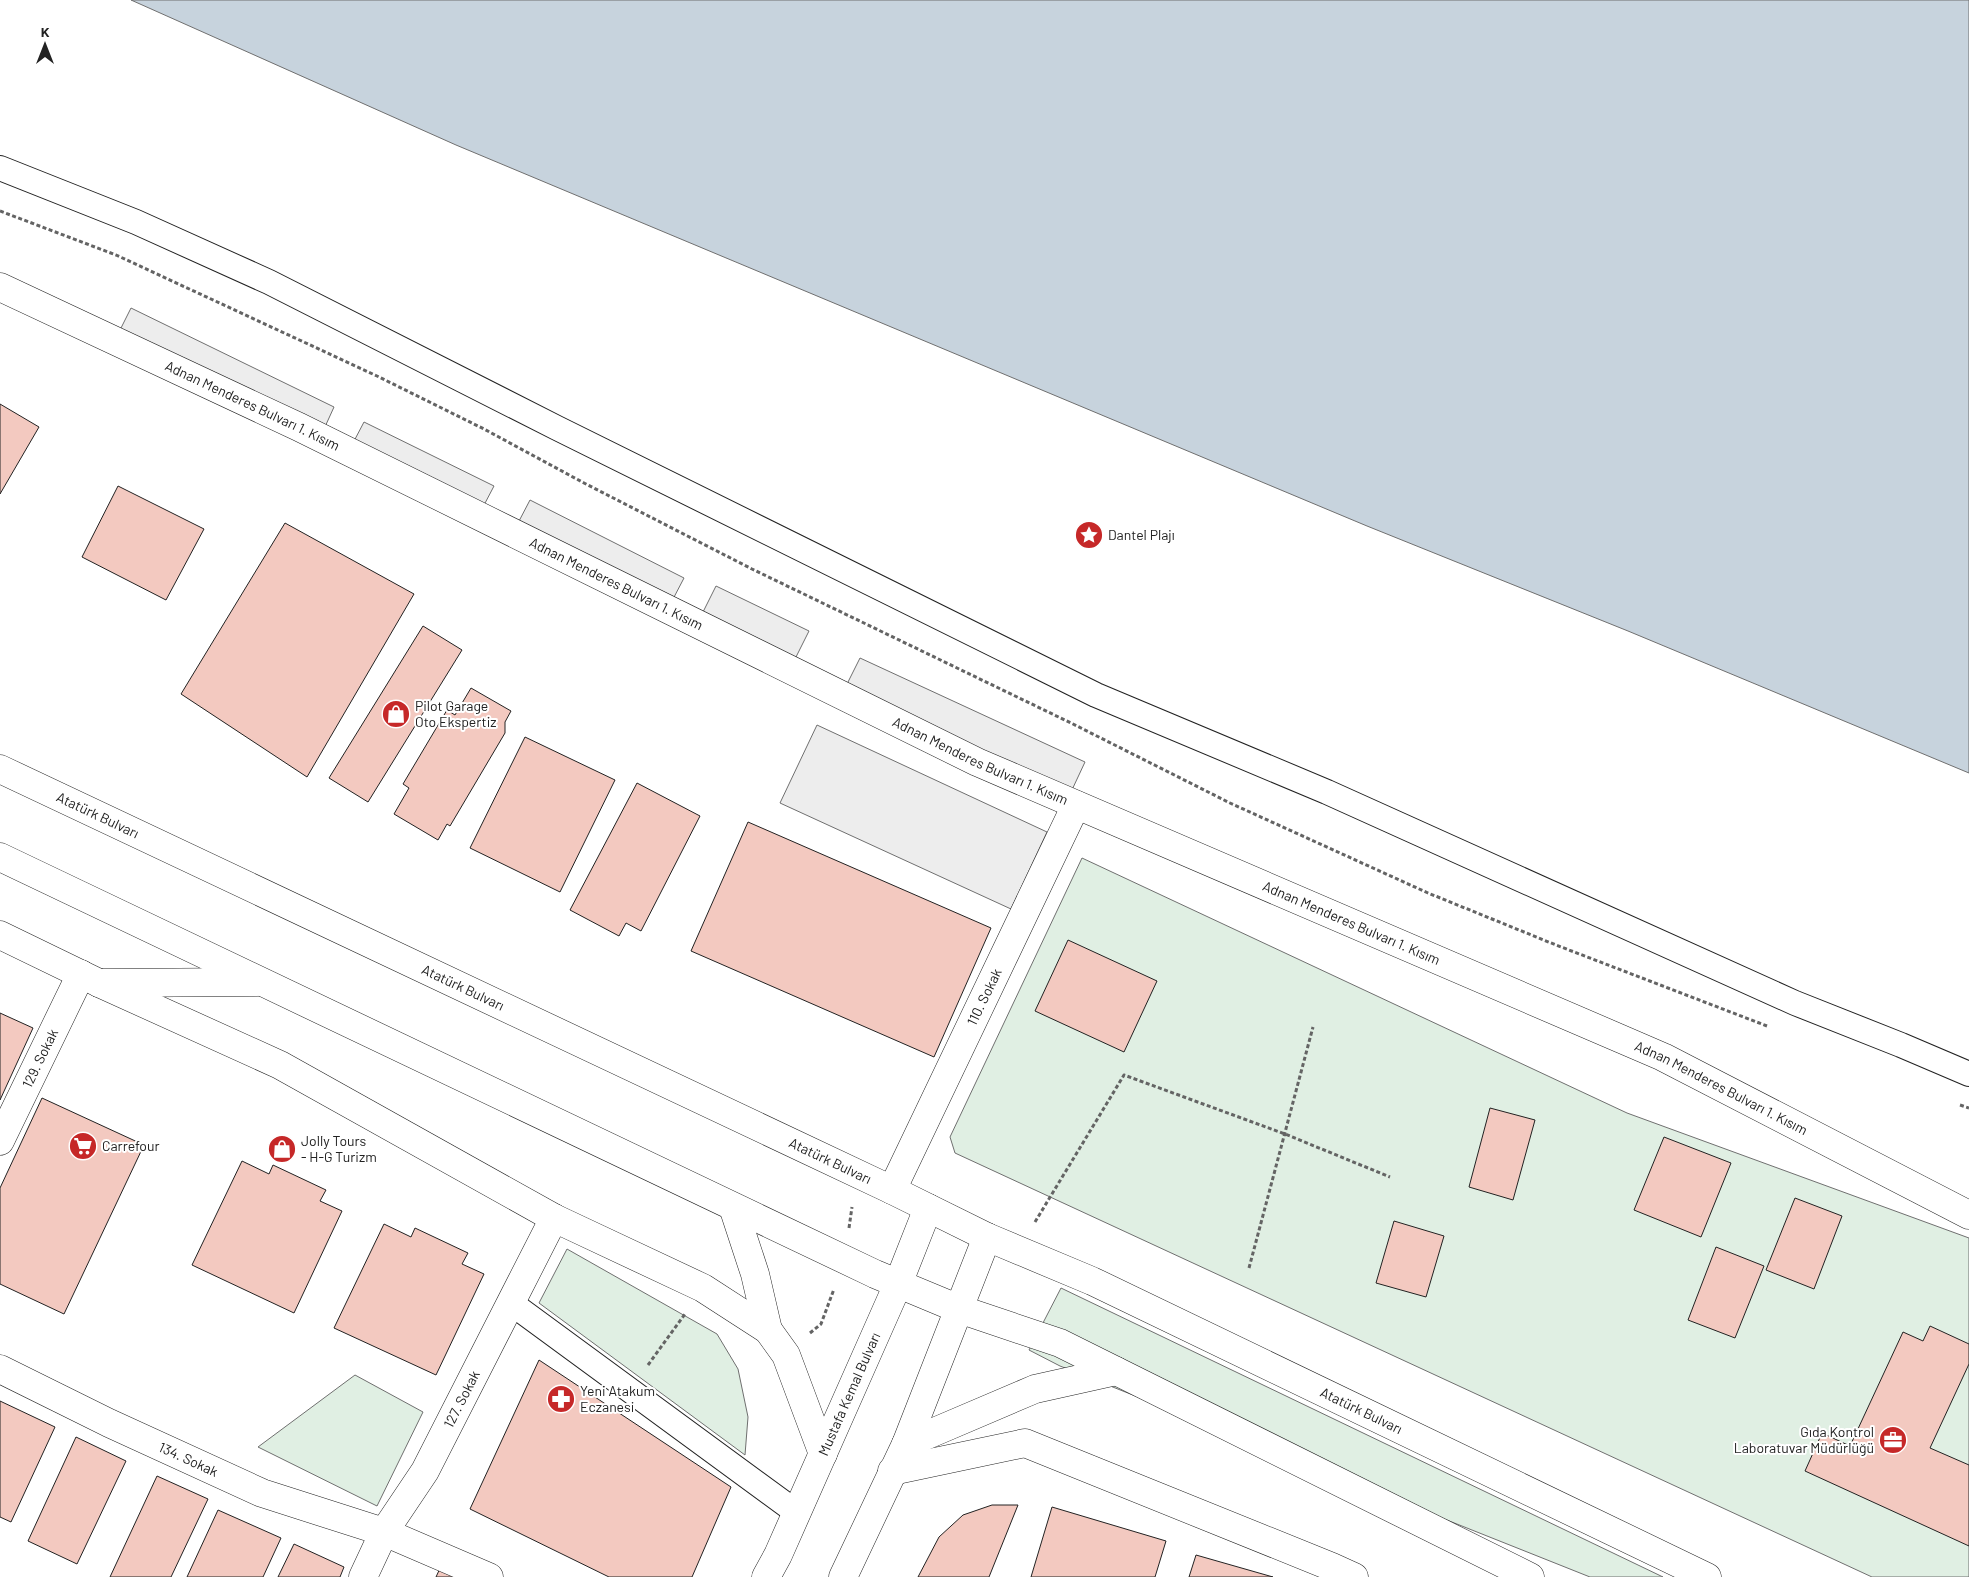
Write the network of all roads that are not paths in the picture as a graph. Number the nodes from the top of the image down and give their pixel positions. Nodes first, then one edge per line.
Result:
1 (0, 168) edge
2 (0, 287) edge
3 (0, 769) edge
4 (1076, 805) junction
5 (0, 858) edge
6 (0, 935) edge
7 (90, 978) junction
8 (264, 982) junction
9 (1969, 1074) edge
10 (0, 1141) edge
11 (892, 1190) junction
12 (733, 1207) junction
13 (928, 1208) junction
14 (1969, 1215) edge
15 (554, 1218) junction
16 (987, 1237) junction
17 (886, 1279) junction
18 (511, 1302) junction
19 (959, 1309) junction
20 (768, 1330) junction
21 (0, 1369) edge
22 (1116, 1371) junction
23 (906, 1444) junction
24 (823, 1454) junction
25 (892, 1471) junction
26 (796, 1512) junction
27 (384, 1532) junction
28 (1338, 1574) edge
29 (363, 1577) edge
30 (489, 1577) edge
31 (766, 1577) edge
32 (843, 1577) edge
33 (1529, 1577) edge
34 (1707, 1577) edge

1 - 9 street
2 - 4 main road, Adnan Menderes Bulvarı 1. Kısım
3 - 11 main road, Atatürk Bulvarı
4 - 11 main road, 110. Sokak
4 - 14 main road, Adnan Menderes Bulvarı 1. Kısım
5 - 8 main road
6 - 7 main road
7 - 8 main road
7 - 10 main road, 129. Sokak
7 - 15 main road
8 - 12 main road
11 - 13 main road, Atatürk Bulvarı
12 - 17 main road
12 - 20 main road
13 - 16 main road, Atatürk Bulvarı
13 - 17 main road, Mustafa Kemal Bulvarı
15 - 18 main road, 127. Sokak
15 - 20 main road
16 - 19 main road
16 - 34 main road, Atatürk Bulvarı
17 - 19 main road
17 - 24 main road, Mustafa Kemal Bulvarı
18 - 26 street
18 - 27 main road, 127. Sokak
19 - 22 main road
19 - 23 main road
20 - 24 main road
21 - 27 main road, 134. Sokak
22 - 23 main road
22 - 33 main road
23 - 25 main road
24 - 26 main road, Mustafa Kemal Bulvarı
25 - 28 main road
25 - 32 main road
26 - 31 main road, Mustafa Kemal Bulvarı
27 - 29 main road, 127. Sokak
27 - 30 main road, 134. Sokak

